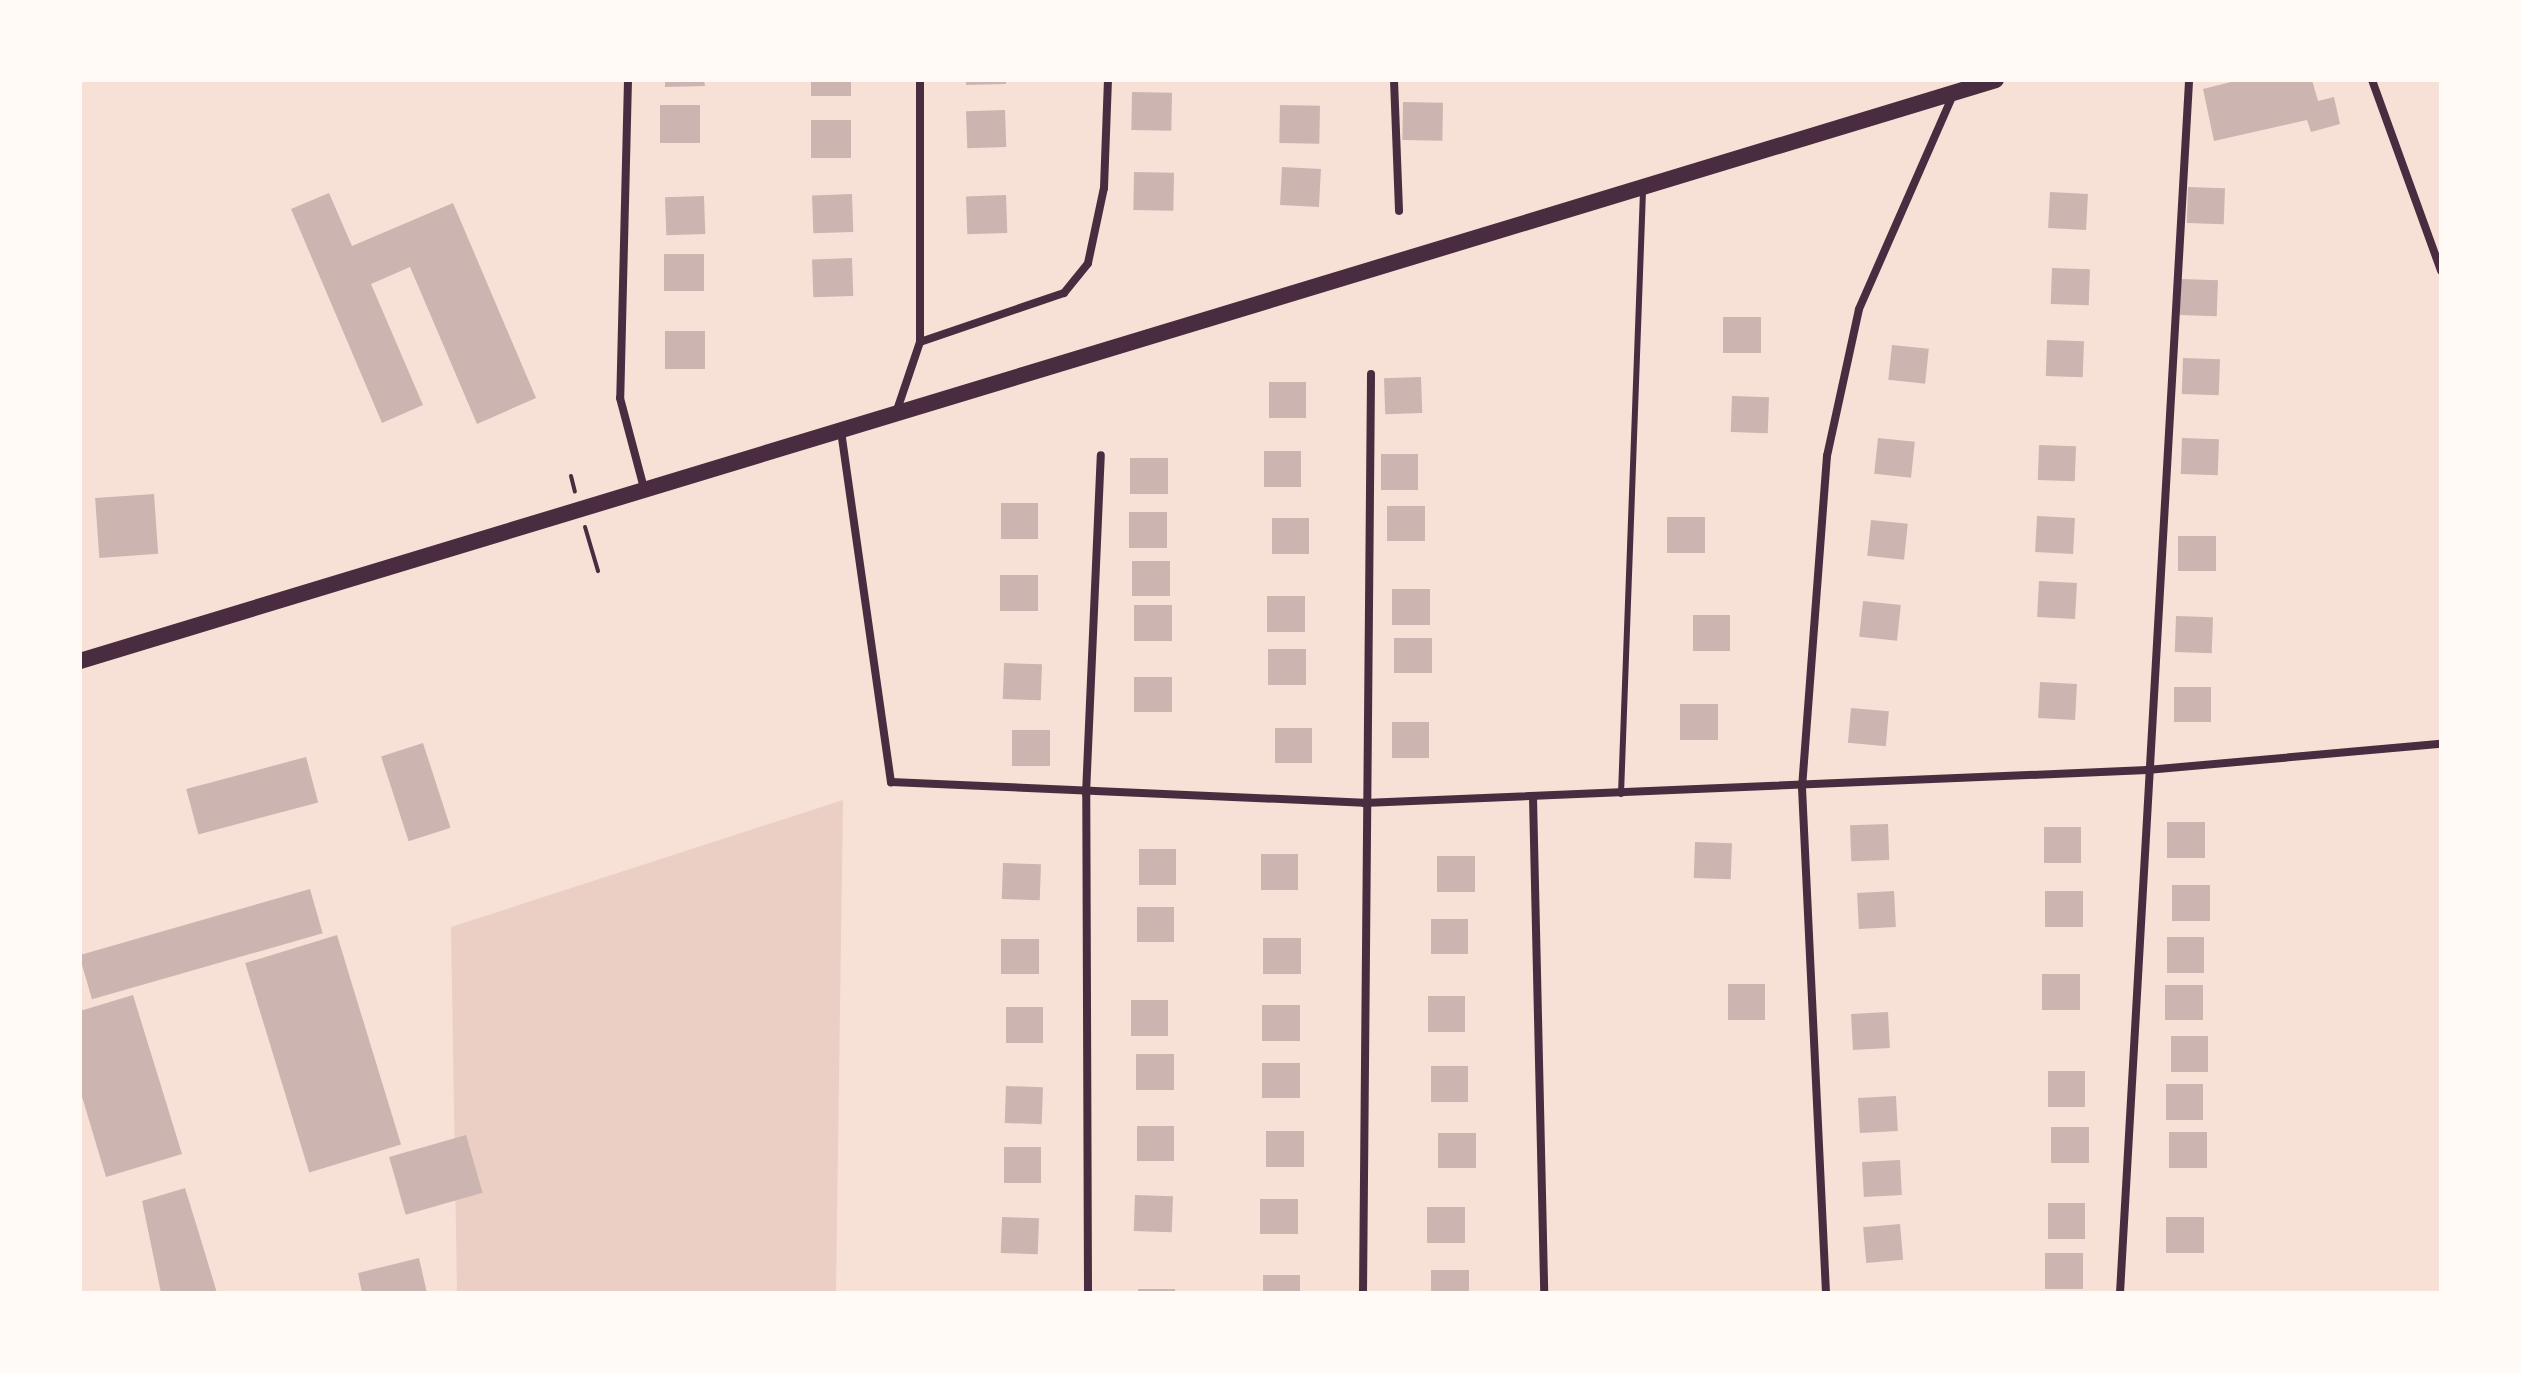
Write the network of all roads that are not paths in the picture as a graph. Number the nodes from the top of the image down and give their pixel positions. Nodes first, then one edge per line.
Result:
1 (628, 80) edge
2 (920, 80) edge
3 (1108, 80) edge
4 (1394, 80) edge
5 (1996, 80) edge
6 (2189, 80) edge
7 (2372, 80) edge
8 (1955, 91) junction
9 (1643, 185) junction
10 (1399, 211) dead end
11 (2441, 271) edge
12 (920, 342) junction
13 (1371, 374) dead end
14 (897, 410) junction
15 (841, 431) junction
16 (1101, 455) dead end
17 (645, 492) junction
18 (80, 661) edge
19 (2441, 744) edge
20 (2147, 770) junction
21 (1802, 788) junction
22 (1086, 794) junction
23 (1621, 794) junction
24 (1533, 797) junction
25 (1364, 803) junction
26 (1088, 1293) edge
27 (1363, 1293) edge
28 (1544, 1293) edge
29 (1826, 1293) edge
30 (2120, 1293) edge

1 - 17 street
2 - 12 street
3 - 12 street
4 - 10 street
5 - 8 main road
6 - 20 street
7 - 11 street
8 - 9 main road
8 - 21 street
9 - 14 main road
9 - 23 lane
12 - 14 street
13 - 25 street
14 - 15 main road
15 - 17 main road
15 - 22 street
16 - 22 street
17 - 18 main road
19 - 20 street
20 - 21 street
20 - 30 street
21 - 23 street
21 - 29 street
22 - 25 street
22 - 26 street
23 - 24 street
24 - 25 street
24 - 28 street
25 - 27 street

